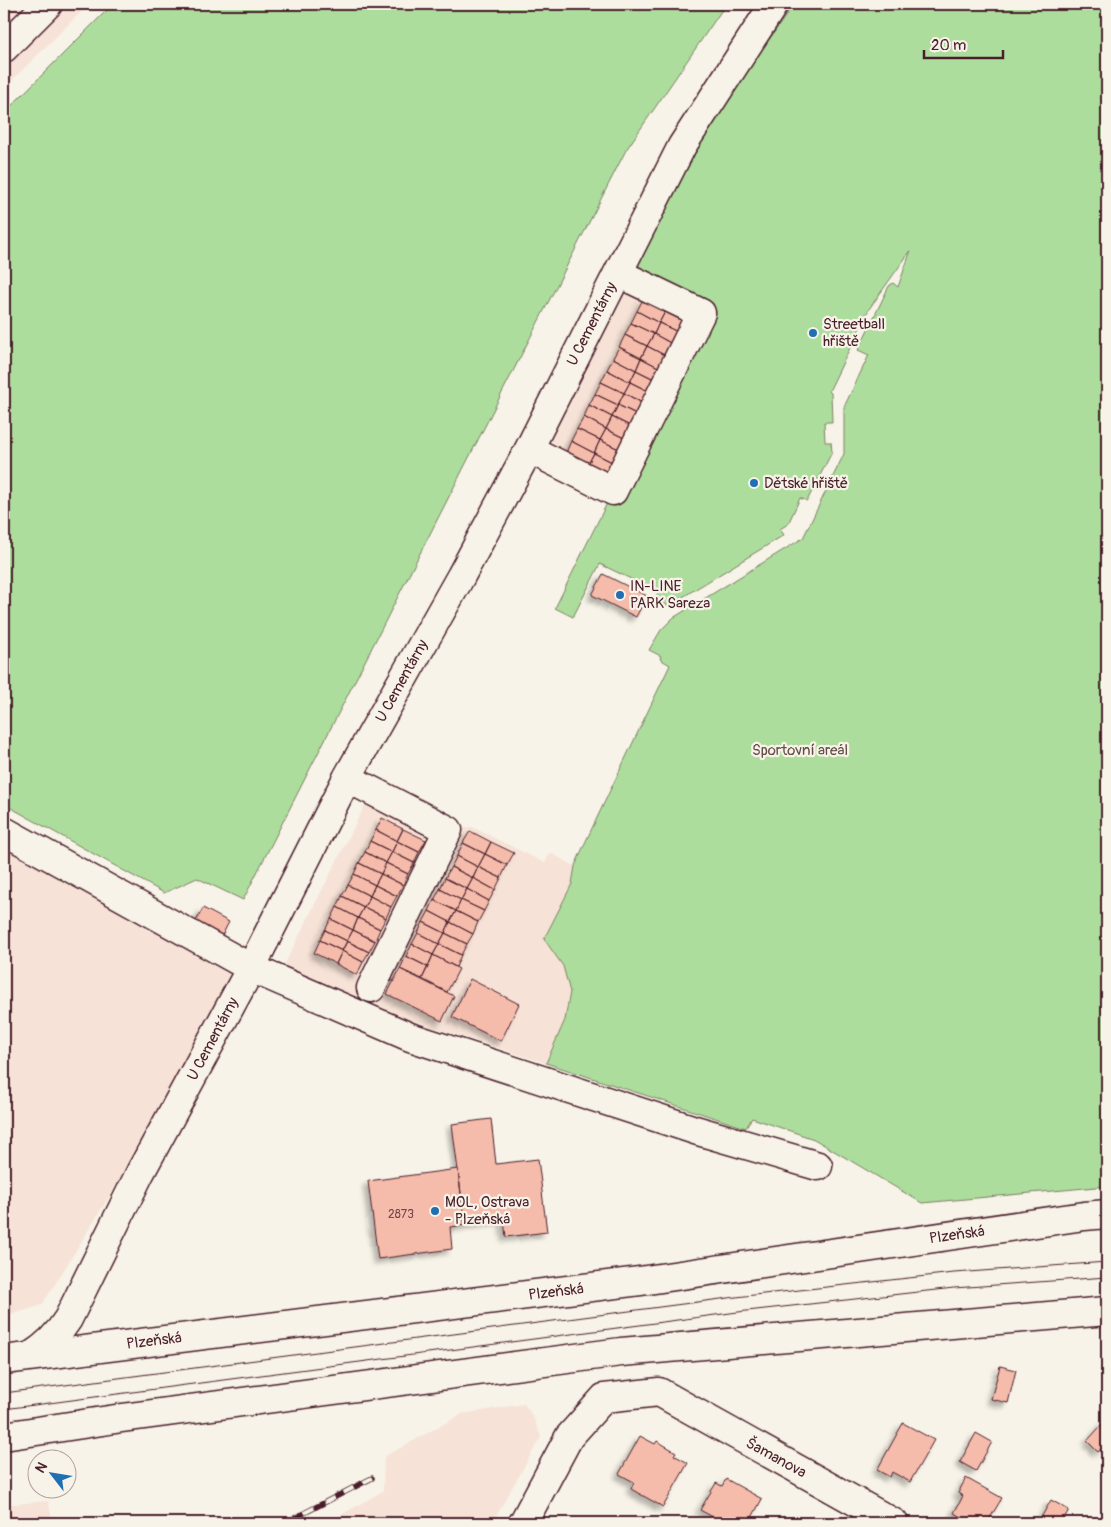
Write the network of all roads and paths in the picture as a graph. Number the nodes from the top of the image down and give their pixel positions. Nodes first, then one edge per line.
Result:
1 (48, 4) edge
2 (774, 4) edge
3 (4, 48) edge
4 (618, 272) junction
5 (529, 449) junction
6 (347, 778) junction
7 (4, 831) edge
8 (251, 968) junction
9 (371, 988) dead end
10 (818, 1166) dead end
11 (1107, 1214) edge
12 (1107, 1311) edge
13 (31, 1356) junction
14 (4, 1360) edge
15 (4, 1436) edge
16 (523, 1523) edge
17 (894, 1523) edge

1 - 3 street
2 - 4 street, U Cementárny
4 - 5 street, U Cementárny
4 - 5 street
5 - 6 street, U Cementárny
6 - 8 street, U Cementárny
6 - 9 street
7 - 8 street
8 - 10 street
8 - 13 street, U Cementárny
11 - 13 street, Plzeňská
12 - 15 street
13 - 14 street, Plzeňská
16 - 17 street, Šamanova

